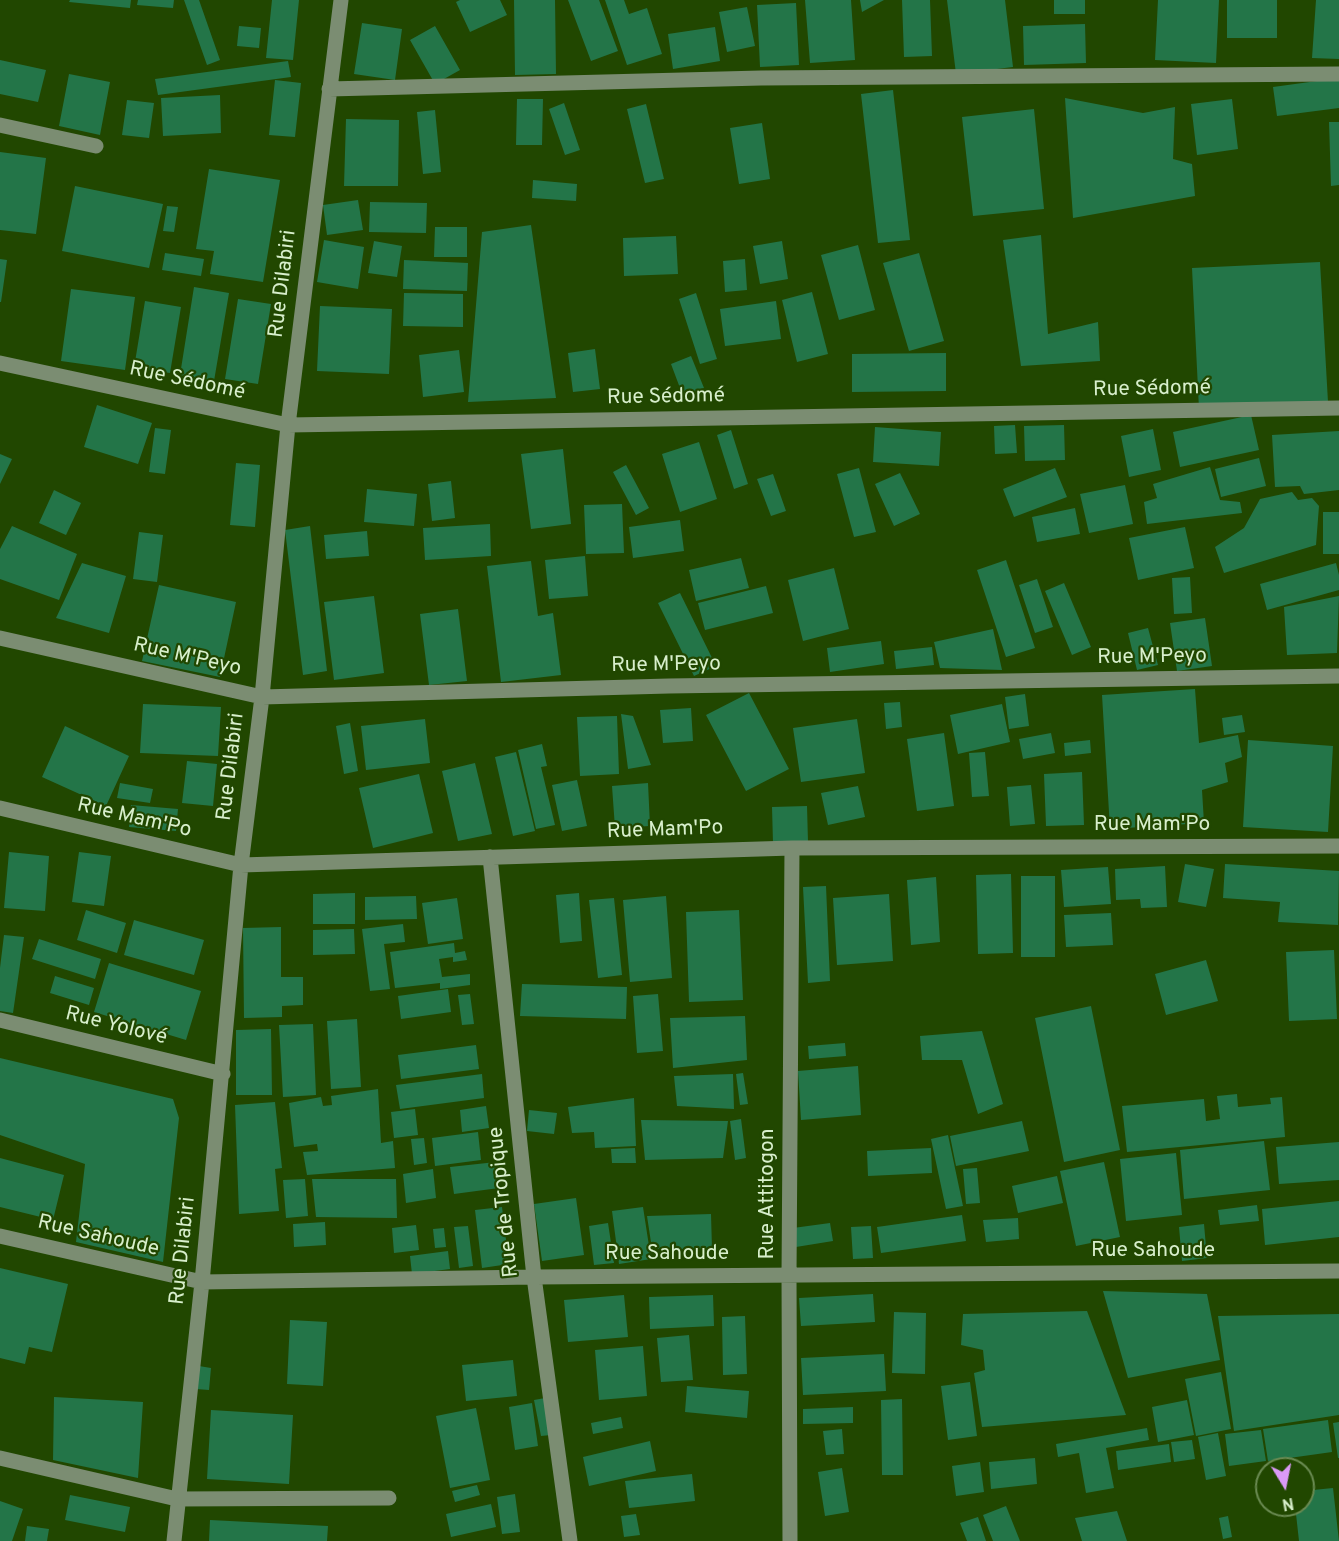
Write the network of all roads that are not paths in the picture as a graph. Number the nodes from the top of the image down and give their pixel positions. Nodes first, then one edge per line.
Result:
1 (341, 0) edge
2 (1339, 74) edge
3 (329, 89) junction
4 (0, 124) edge
5 (96, 146) dead end
6 (0, 363) edge
7 (1339, 408) edge
8 (288, 425) junction
9 (0, 638) edge
10 (1339, 676) edge
11 (262, 697) junction
12 (0, 808) edge
13 (1339, 846) edge
14 (792, 848) junction
15 (490, 857) junction
16 (241, 865) junction
17 (0, 1020) edge
18 (223, 1074) junction
19 (0, 1236) edge
20 (1339, 1271) edge
21 (789, 1275) junction
22 (534, 1277) junction
23 (202, 1282) junction
24 (0, 1458) edge
25 (389, 1498) dead end
26 (177, 1499) junction
27 (174, 1541) edge
28 (570, 1541) edge
29 (790, 1541) edge

1 - 3 street, Rue Dilabiri
2 - 3 street
3 - 8 street, Rue Dilabiri
4 - 5 street
6 - 8 street, Rue Sédomé
7 - 8 street, Rue Sédomé
8 - 11 street, Rue Dilabiri
9 - 11 street, Rue M'Peyo
10 - 11 street, Rue M'Peyo
11 - 16 street, Rue Dilabiri
12 - 16 street, Rue Mam'Po
13 - 14 street, Rue Mam'Po
14 - 15 street, Rue Mam'Po
14 - 21 street, Rue Attitogon
15 - 16 street, Rue Mam'Po
15 - 22 street, Rue de Tropique
16 - 18 street, Rue Dilabiri
17 - 18 street, Rue Yolové
18 - 23 street, Rue Dilabiri
19 - 23 street, Rue Sahoude
20 - 21 street, Rue Sahoude
21 - 22 street, Rue Sahoude
21 - 29 street, Rue Attitogon
22 - 23 street, Rue Sahoude
22 - 28 street, Rue de Tropique
23 - 26 street, Rue Dilabiri
24 - 26 street
25 - 26 street
26 - 27 street, Rue Dilabiri

